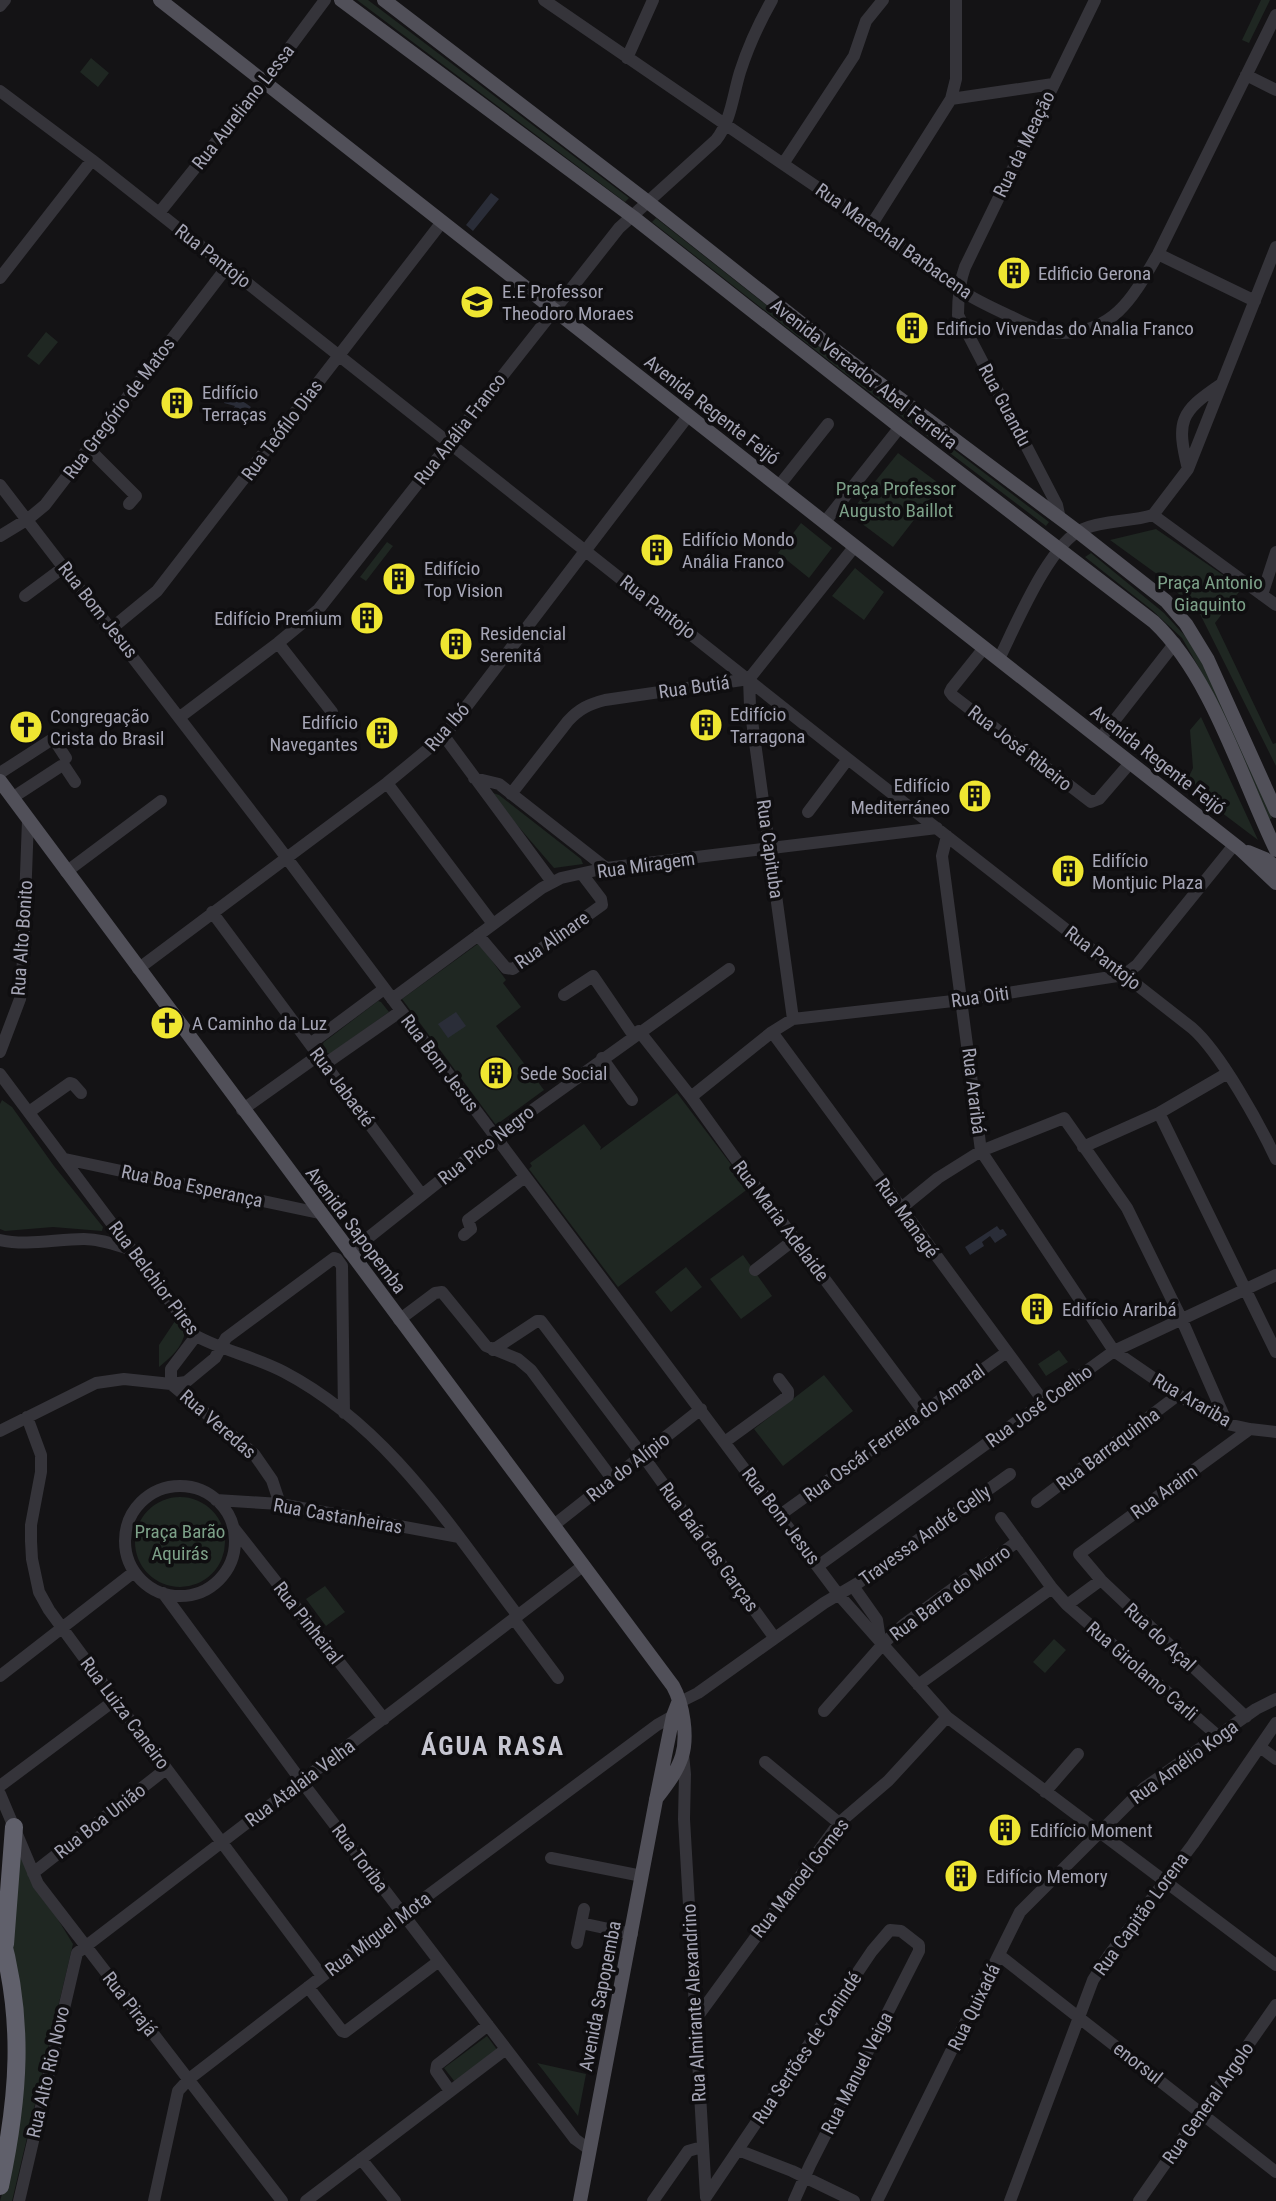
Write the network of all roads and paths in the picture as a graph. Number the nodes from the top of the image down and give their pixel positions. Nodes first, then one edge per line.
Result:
1 (5, 0) edge
2 (160, 0) edge
3 (326, 0) edge
4 (341, 0) edge
5 (384, 0) edge
6 (544, 0) edge
7 (653, 0) edge
8 (772, 0) edge
9 (883, 0) edge
10 (956, 0) edge
11 (1095, 0) edge
12 (0, 6) edge
13 (1276, 15) edge
14 (627, 58) junction
15 (1246, 75) junction
16 (264, 82) junction
17 (1053, 84) junction
18 (1276, 90) edge
19 (0, 91) edge
20 (951, 99) junction
21 (725, 126) junction
22 (92, 160) junction
23 (783, 164) junction
24 (648, 202) junction
25 (159, 214) junction
26 (633, 218) junction
27 (442, 222) junction
28 (872, 224) junction
29 (1276, 247) edge
30 (1158, 254) junction
31 (227, 267) junction
32 (0, 278) edge
33 (959, 290) junction
34 (1255, 301) junction
35 (554, 310) junction
36 (339, 355) junction
37 (1220, 385) junction
38 (688, 416) junction
39 (828, 424) dead end
40 (900, 427) junction
41 (449, 441) junction
42 (88, 448) junction
43 (1188, 469) junction
44 (0, 485) edge
45 (778, 487) junction
46 (130, 504) dead end
47 (1153, 515) junction
48 (28, 519) junction
49 (1059, 519) junction
50 (824, 523) junction
51 (1077, 531) junction
52 (0, 537) edge
53 (855, 546) junction
54 (584, 549) junction
55 (1061, 549) junction
56 (1276, 552) edge
57 (64, 567) junction
58 (1262, 595) junction
59 (25, 596) dead end
60 (1276, 605) edge
61 (112, 628) junction
62 (278, 643) junction
63 (1175, 643) junction
64 (984, 648) junction
65 (999, 659) junction
66 (749, 679) junction
67 (332, 712) dead end
68 (180, 717) junction
69 (444, 736) junction
70 (1100, 739) junction
71 (66, 758) dead end
72 (848, 759) junction
73 (1130, 763) junction
74 (0, 773) edge
75 (474, 778) junction
76 (0, 782) edge
77 (75, 782) dead end
78 (387, 783) junction
79 (511, 794) junction
80 (12, 798) junction
81 (162, 801) dead end
82 (1276, 811) edge
83 (808, 813) dead end
84 (28, 820) junction
85 (942, 832) junction
86 (45, 843) junction
87 (1237, 847) junction
88 (770, 849) junction
89 (1276, 850) edge
90 (286, 856) junction
91 (27, 862) junction
92 (1276, 867) edge
93 (606, 869) junction
94 (66, 872) junction
95 (582, 874) junction
96 (552, 882) junction
97 (1276, 883) edge
98 (212, 912) junction
99 (493, 924) junction
100 (478, 935) junction
101 (138, 969) junction
102 (729, 969) dead end
103 (1125, 975) junction
104 (388, 994) junction
105 (564, 995) dead end
106 (962, 1000) junction
107 (401, 1011) junction
108 (793, 1018) junction
109 (772, 1032) junction
110 (636, 1034) junction
111 (310, 1044) junction
112 (0, 1052) edge
113 (602, 1058) junction
114 (322, 1060) junction
115 (0, 1074) edge
116 (1226, 1074) junction
117 (81, 1093) dead end
118 (691, 1097) junction
119 (632, 1100) dead end
120 (242, 1110) junction
121 (29, 1112) junction
122 (1159, 1113) junction
123 (495, 1137) junction
124 (1083, 1147) junction
125 (981, 1151) junction
126 (65, 1158) junction
127 (1276, 1159) edge
128 (526, 1177) junction
129 (422, 1195) junction
130 (900, 1209) junction
131 (319, 1213) junction
132 (464, 1235) dead end
133 (795, 1239) junction
134 (0, 1240) edge
135 (133, 1250) junction
136 (349, 1253) junction
137 (755, 1270) dead end
138 (363, 1272) junction
139 (1276, 1275) edge
140 (341, 1276) junction
141 (1246, 1291) junction
142 (1181, 1318) junction
143 (400, 1320) junction
144 (196, 1336) junction
145 (219, 1348) junction
146 (493, 1350) junction
147 (1114, 1351) junction
148 (1007, 1352) junction
149 (1276, 1352) edge
150 (779, 1379) dead end
151 (171, 1384) junction
152 (1178, 1395) junction
153 (1044, 1402) junction
154 (701, 1409) junction
155 (923, 1411) junction
156 (344, 1413) junction
157 (26, 1418) junction
158 (1227, 1423) junction
159 (1250, 1429) junction
160 (0, 1431) edge
161 (1276, 1432) edge
162 (726, 1441) junction
163 (643, 1456) junction
164 (1010, 1474) dead end
165 (613, 1480) junction
166 (216, 1500) junction
167 (1037, 1502) dead end
168 (280, 1504) junction
169 (780, 1515) junction
170 (1001, 1518) dead end
171 (554, 1525) junction
172 (233, 1527) junction
173 (459, 1537) junction
174 (1018, 1541) junction
175 (1079, 1554) joint
176 (584, 1565) junction
177 (818, 1566) junction
178 (134, 1572) junction
179 (1101, 1580) junction
180 (853, 1586) junction
181 (1052, 1588) junction
182 (163, 1593) junction
183 (838, 1594) junction
184 (1067, 1605) junction
185 (516, 1618) junction
186 (62, 1628) junction
187 (774, 1637) junction
188 (881, 1642) junction
189 (0, 1676) edge
190 (558, 1678) dead end
191 (918, 1685) junction
192 (1276, 1699) edge
193 (115, 1700) junction
194 (824, 1711) dead end
195 (678, 1712) junction
196 (947, 1717) junction
197 (1246, 1717) junction
198 (384, 1719) junction
199 (1276, 1723) edge
200 (1217, 1736) junction
201 (668, 1739) junction
202 (1260, 1747) junction
203 (683, 1754) junction
204 (1078, 1754) dead end
205 (1276, 1759) edge
206 (765, 1762) dead end
207 (166, 1769) junction
208 (673, 1775) junction
209 (302, 1782) junction
210 (0, 1786) edge
211 (1045, 1792) junction
212 (0, 1794) edge
213 (656, 1799) junction
214 (684, 1805) junction
215 (839, 1822) junction
216 (14, 1828) junction
217 (1099, 1833) junction
218 (222, 1842) junction
219 (551, 1858) dead end
220 (33, 1873) junction
221 (642, 1876) junction
222 (1166, 1880) junction
223 (584, 1909) dead end
224 (403, 1914) junction
225 (581, 1923) junction
226 (0, 1932) edge
227 (632, 1934) junction
228 (577, 1943) dead end
229 (919, 1945) joint
230 (86, 1947) junction
231 (5, 1951) junction
232 (999, 1955) junction
233 (439, 1961) junction
234 (1276, 1965) edge
235 (322, 1976) junction
236 (308, 1987) junction
237 (1276, 2005) edge
238 (1078, 2016) junction
239 (695, 2020) junction
240 (488, 2025) junction
241 (506, 2049) junction
242 (189, 2079) junction
243 (450, 2091) junction
244 (1200, 2112) junction
245 (702, 2147) junction
246 (590, 2150) junction
247 (738, 2150) junction
248 (361, 2159) junction
249 (1276, 2172) edge
250 (804, 2177) junction
251 (0, 2186) edge
252 (706, 2199) edge
253 (19, 2201) edge
254 (154, 2201) edge
255 (282, 2201) edge
256 (306, 2201) edge
257 (396, 2201) edge
258 (580, 2201) edge
259 (653, 2201) edge
260 (794, 2201) edge
261 (854, 2201) edge
262 (877, 2201) edge
263 (1010, 2201) edge
264 (1139, 2201) edge

1 - 12 street
2 - 16 main road, Avenida Regente Feijó
3 - 16 street, Rua Aureliano Lessa
4 - 26 main road, Avenida Vereador Abel Ferreira
5 - 24 main road, Avenida Vereador Abel Ferreira
6 - 14 street, Rua Marechal Barbacena
7 - 14 street
8 - 21 street
9 - 23 street
10 - 20 street
11 - 17 street, Rua da Meação
13 - 15 street, Rua Marechal Barbacena
14 - 21 street, Rua Marechal Barbacena
15 - 18 street
15 - 30 street, Rua Marechal Barbacena
16 - 25 street, Rua Aureliano Lessa
16 - 27 main road, Avenida Regente Feijó
17 - 20 street
17 - 33 street, Rua da Meação
19 - 22 street, Rua Pantojo
20 - 28 street
21 - 23 street, Rua Marechal Barbacena
21 - 24 street, Rua Anália Franco
22 - 25 street, Rua Pantojo
22 - 32 street
23 - 28 street, Rua Marechal Barbacena
24 - 26 street, Rua Anália Franco
24 - 49 main road, Avenida Vereador Abel Ferreira
25 - 31 street, Rua Pantojo
26 - 35 street, Rua Anália Franco
26 - 40 main road, Avenida Vereador Abel Ferreira
27 - 35 main road, Avenida Regente Feijó
27 - 36 street, Rua Teófilo Dias
28 - 33 street, Rua Marechal Barbacena
29 - 34 street
30 - 33 street, Rua Marechal Barbacena
30 - 34 street
31 - 36 street, Rua Pantojo
31 - 42 street, Rua Gregório de Matos
33 - 49 street, Rua Guandu
34 - 37 street
35 - 38 main road, Avenida Regente Feijó
35 - 41 street, Rua Anália Franco
36 - 41 street, Rua Pantojo
36 - 61 street, Rua Teófilo Dias
37 - 43 street
37 - 43 street
38 - 45 main road, Avenida Regente Feijó
38 - 54 street, Rua Ibó
39 - 45 street
40 - 50 street
40 - 55 main road, Avenida Vereador Abel Ferreira
41 - 54 street, Rua Pantojo
41 - 62 street, Rua Anália Franco
42 - 46 street
42 - 48 street, Rua Gregório de Matos
43 - 47 street
44 - 48 street, Rua Bom Jesus
45 - 50 main road, Avenida Regente Feijó
47 - 51 street
47 - 58 street
48 - 52 street, Rua Gregório de Matos
48 - 57 street, Rua Bom Jesus
49 - 51 main road, Avenida Vereador Abel Ferreira
50 - 53 main road, Avenida Regente Feijó
51 - 55 street
51 - 82 main road, Avenida Vereador Abel Ferreira
53 - 64 main road, Avenida Regente Feijó
53 - 66 street, Rua Butiá
54 - 66 street, Rua Pantojo
54 - 69 street, Rua Ibó
55 - 63 main road, Avenida Vereador Abel Ferreira
55 - 65 street
56 - 58 street
57 - 59 street
57 - 61 street, Rua Bom Jesus
58 - 60 street
61 - 68 street, Rua Bom Jesus
62 - 67 street
62 - 68 street, Rua Anália Franco
63 - 70 street
63 - 89 main road, Avenida Vereador Abel Ferreira
64 - 65 main road, Avenida Regente Feijó
64 - 73 street, Rua José Ribeiro
65 - 70 main road, Avenida Regente Feijó
66 - 72 street, Rua Pantojo
66 - 79 street, Rua Butiá
66 - 88 street, Rua Capituba
68 - 90 street, Rua Bom Jesus
69 - 75 street
69 - 78 street, Rua Ibó
70 - 73 main road, Avenida Regente Feijó
71 - 74 street
72 - 83 street
72 - 85 street, Rua Pantojo
73 - 87 main road, Avenida Regente Feijó
75 - 79 street
75 - 96 street
76 - 80 main road, Avenida Sapopemba
77 - 80 street
78 - 90 street, Rua Ibó
78 - 99 street
79 - 93 street
80 - 84 main road, Avenida Sapopemba
81 - 94 street
84 - 86 main road, Avenida Sapopemba
84 - 91 street, Rua Alto Bonito
85 - 88 street, Rua Miragem
85 - 103 street, Rua Pantojo
85 - 106 street, Rua Araribá
86 - 91 street, Rua Alto Bonito
86 - 94 main road, Avenida Sapopemba
87 - 92 main road, Avenida Regente Feijó
87 - 97 main road, Avenida Regente Feijó
87 - 103 street
88 - 93 street, Rua Miragem
88 - 108 street, Rua Capituba
90 - 98 street, Rua Ibó
90 - 104 street, Rua Bom Jesus
91 - 112 street, Rua Alto Bonito
93 - 95 street, Rua Miragem
94 - 101 main road, Avenida Sapopemba
95 - 96 street, Rua Miragem
95 - 100 street, Rua Alinare
96 - 99 street, Rua Miragem
98 - 101 street, Rua Ibó
98 - 111 street, Rua Jabaeté
99 - 100 street, Rua Miragem
100 - 104 street, Rua Miragem
101 - 120 main road, Avenida Sapopemba
102 - 110 street, Rua Pico Negro
103 - 106 street, Rua Oiti
103 - 116 street, Rua Pantojo
104 - 107 street, Rua Bom Jesus
104 - 111 street, Rua Miragem
105 - 110 street, Rua Maria Adelaide
106 - 108 street, Rua Oiti
106 - 125 street, Rua Araribá
107 - 114 street
107 - 123 street, Rua Bom Jesus
108 - 109 street, Rua Oiti
109 - 118 street, Rua Oiti
109 - 130 street, Rua Managé
110 - 113 street, Rua Pico Negro
110 - 118 street, Rua Maria Adelaide
111 - 114 street, Rua Jabaeté
113 - 119 street
113 - 123 street, Rua Pico Negro
114 - 120 street
114 - 129 street, Rua Jabaeté
115 - 121 street, Rua Belchior Pires
116 - 122 street
116 - 127 street, Rua Pantojo
117 - 121 street
118 - 133 street, Rua Maria Adelaide
120 - 131 main road, Avenida Sapopemba
121 - 126 street, Rua Belchior Pires
122 - 124 street
122 - 141 street
123 - 128 street, Rua Bom Jesus
123 - 129 street, Rua Pico Negro
124 - 125 street
124 - 142 street
125 - 130 street
125 - 147 street, Rua Araribá
126 - 131 street, Rua Boa Esperança
126 - 135 street, Rua Belchior Pires
128 - 132 street
128 - 154 street, Rua Bom Jesus
129 - 136 street, Rua Pico Negro
130 - 148 street, Rua Managé
131 - 136 main road, Avenida Sapopemba
133 - 137 street
133 - 155 street, Rua Maria Adelaide
134 - 135 street
135 - 144 street, Rua Belchior Pires
136 - 138 main road, Avenida Sapopemba
138 - 140 street
138 - 143 main road, Avenida Sapopemba
139 - 141 street, Rua José Coelho
140 - 145 street
140 - 156 street
141 - 142 street, Rua José Coelho
141 - 149 street
142 - 147 street, Rua José Coelho
142 - 158 street
143 - 146 street
143 - 171 main road, Avenida Sapopemba
144 - 145 street, Rua Belchior Pires
144 - 151 street
145 - 151 street
145 - 156 street, Rua Belchior Pires
146 - 163 street, Rua Baía das Garças
146 - 165 street
147 - 152 street, Rua Arariba
147 - 153 street, Rua José Coelho
148 - 153 street, Rua Managé
148 - 155 street, Rua Oscár Ferreira do Amaral
150 - 162 street
151 - 157 street
151 - 168 street, Rua Veredas
152 - 158 street, Rua Arariba
152 - 167 street, Rua Barraquinha
153 - 177 street, Rua José Coelho
154 - 162 street, Rua Bom Jesus
154 - 163 street, Rua do Alípio
155 - 169 street, Rua Oscár Ferreira do Amaral
156 - 173 street, Rua Belchior Pires
157 - 160 street
157 - 186 street, Rua Luiza Caneiro
158 - 159 street, Rua Arariba
159 - 161 street, Rua Arariba
159 - 175 street, Rua Araim
162 - 169 street, Rua Bom Jesus
163 - 165 street, Rua do Alípio
163 - 187 street, Rua Baía das Garças
164 - 180 street, Travessa André Gelly
165 - 171 street, Rua do Alípio
166 - 168 street, Rua Castanheiras
166 - 172 street
166 - 178 street
168 - 173 street, Rua Castanheiras
169 - 177 street, Rua Bom Jesus
170 - 174 street, Rua Girolamo Carli
171 - 176 main road, Avenida Sapopemba
172 - 182 street
172 - 198 street, Rua Pinheiral
173 - 185 street, Rua Belchior Pires
174 - 181 street, Rua Girolamo Carli
174 - 188 street, Rua Barra do Morro
175 - 179 street, Rua do Açal
176 - 185 street, Rua Atalaia Velha
176 - 195 main road, Avenida Sapopemba
177 - 183 street, Rua Bom Jesus
178 - 182 street
178 - 186 street
179 - 184 street, Rua Girolamo Carli
179 - 197 street, Rua do Açal
180 - 183 street, Travessa André Gelly
180 - 188 street, Rua Bom Jesus
181 - 184 street, Rua Girolamo Carli
181 - 191 street
182 - 209 street, Rua Toriba
183 - 187 street, Rua Miguel Mota
183 - 188 street, Rua Bom Jesus
184 - 200 street, Rua Girolamo Carli
185 - 190 street
185 - 198 street, Rua Atalaia Velha
186 - 189 street
186 - 193 street, Rua Luiza Caneiro
187 - 195 street, Rua Miguel Mota
188 - 191 street, Rua Bom Jesus
188 - 194 street, Rua Barra do Morro
191 - 196 street, Rua Bom Jesus
192 - 197 street, Rua Amélio Koga
193 - 207 street, Rua Luiza Caneiro
193 - 210 street
195 - 201 main road, Avenida Sapopemba
195 - 203 main road, Avenida Sapopemba
195 - 224 street, Rua Miguel Mota
196 - 211 street, Rua Bom Jesus
196 - 215 street, Rua Manoel Gomes
197 - 200 street, Rua Amélio Koga
198 - 209 street, Rua Atalaia Velha
199 - 202 street, Rua Capitão Lorena
200 - 217 street, Rua Amélio Koga
201 - 208 main road
201 - 213 main road, Avenida Sapopemba
202 - 205 street
202 - 222 street, Rua Capitão Lorena
203 - 208 main road, Avenida Sapopemba
203 - 214 street, Rua Almirante Alexandrino
204 - 211 street
206 - 215 street
207 - 218 street, Rua Luiza Caneiro
207 - 220 street, Rua Boa União
208 - 213 main road, Avenida Sapopemba
208 - 214 street, Rua Almirante Alexandrino
209 - 218 street, Rua Atalaia Velha
209 - 224 street, Rua Toriba
211 - 217 street, Rua Bom Jesus
212 - 216 street, Rua Pirajá
213 - 221 main road, Avenida Sapopemba
214 - 239 street, Rua Almirante Alexandrino
215 - 239 street, Rua Manoel Gomes
216 - 220 street, Rua Pirajá
216 - 231 highway
217 - 222 street
217 - 232 street, Rua Quixadá
218 - 230 street, Rua Atalaia Velha
218 - 235 street, Rua Luiza Caneiro
219 - 221 street
220 - 230 street, Rua Pirajá
221 - 227 main road, Avenida Sapopemba
222 - 234 street
222 - 238 street, Rua Capitão Lorena
223 - 225 street
224 - 233 street, Rua Toriba
224 - 235 street, Rua Miguel Mota
225 - 227 street
225 - 228 street
226 - 231 highway
227 - 246 main road, Avenida Sapopemba
229 - 247 street, Rua Sertões de Canindé
229 - 250 street, Rua Manuel Veiga
230 - 242 street, Rua Pirajá
230 - 253 street, Rua Alto Rio Novo
231 - 251 highway
232 - 238 street, enorsul
232 - 262 street, Rua Quixadá
233 - 236 street
233 - 240 street, Rua Toriba
235 - 236 street, Rua Miguel Mota
236 - 242 street, Rua Miguel Mota
237 - 244 street, Rua General Argolo
238 - 244 street, enorsul
238 - 263 street, Rua Capitão Lorena
239 - 245 street, Rua Almirante Alexandrino
240 - 241 street, Rua Toriba
240 - 243 street
241 - 243 street
241 - 246 street, Rua Toriba
242 - 254 street, Rua Miguel Mota
242 - 255 street, Rua Pirajá
243 - 248 street
244 - 249 street, enorsul
244 - 264 street, Rua General Argolo
245 - 252 street, Rua Almirante Alexandrino
245 - 259 street
246 - 258 main road, Avenida Sapopemba
247 - 250 street
247 - 252 street, Rua Sertões de Canindé
248 - 256 street
248 - 257 street
250 - 260 street, Rua Manuel Veiga
250 - 261 street

